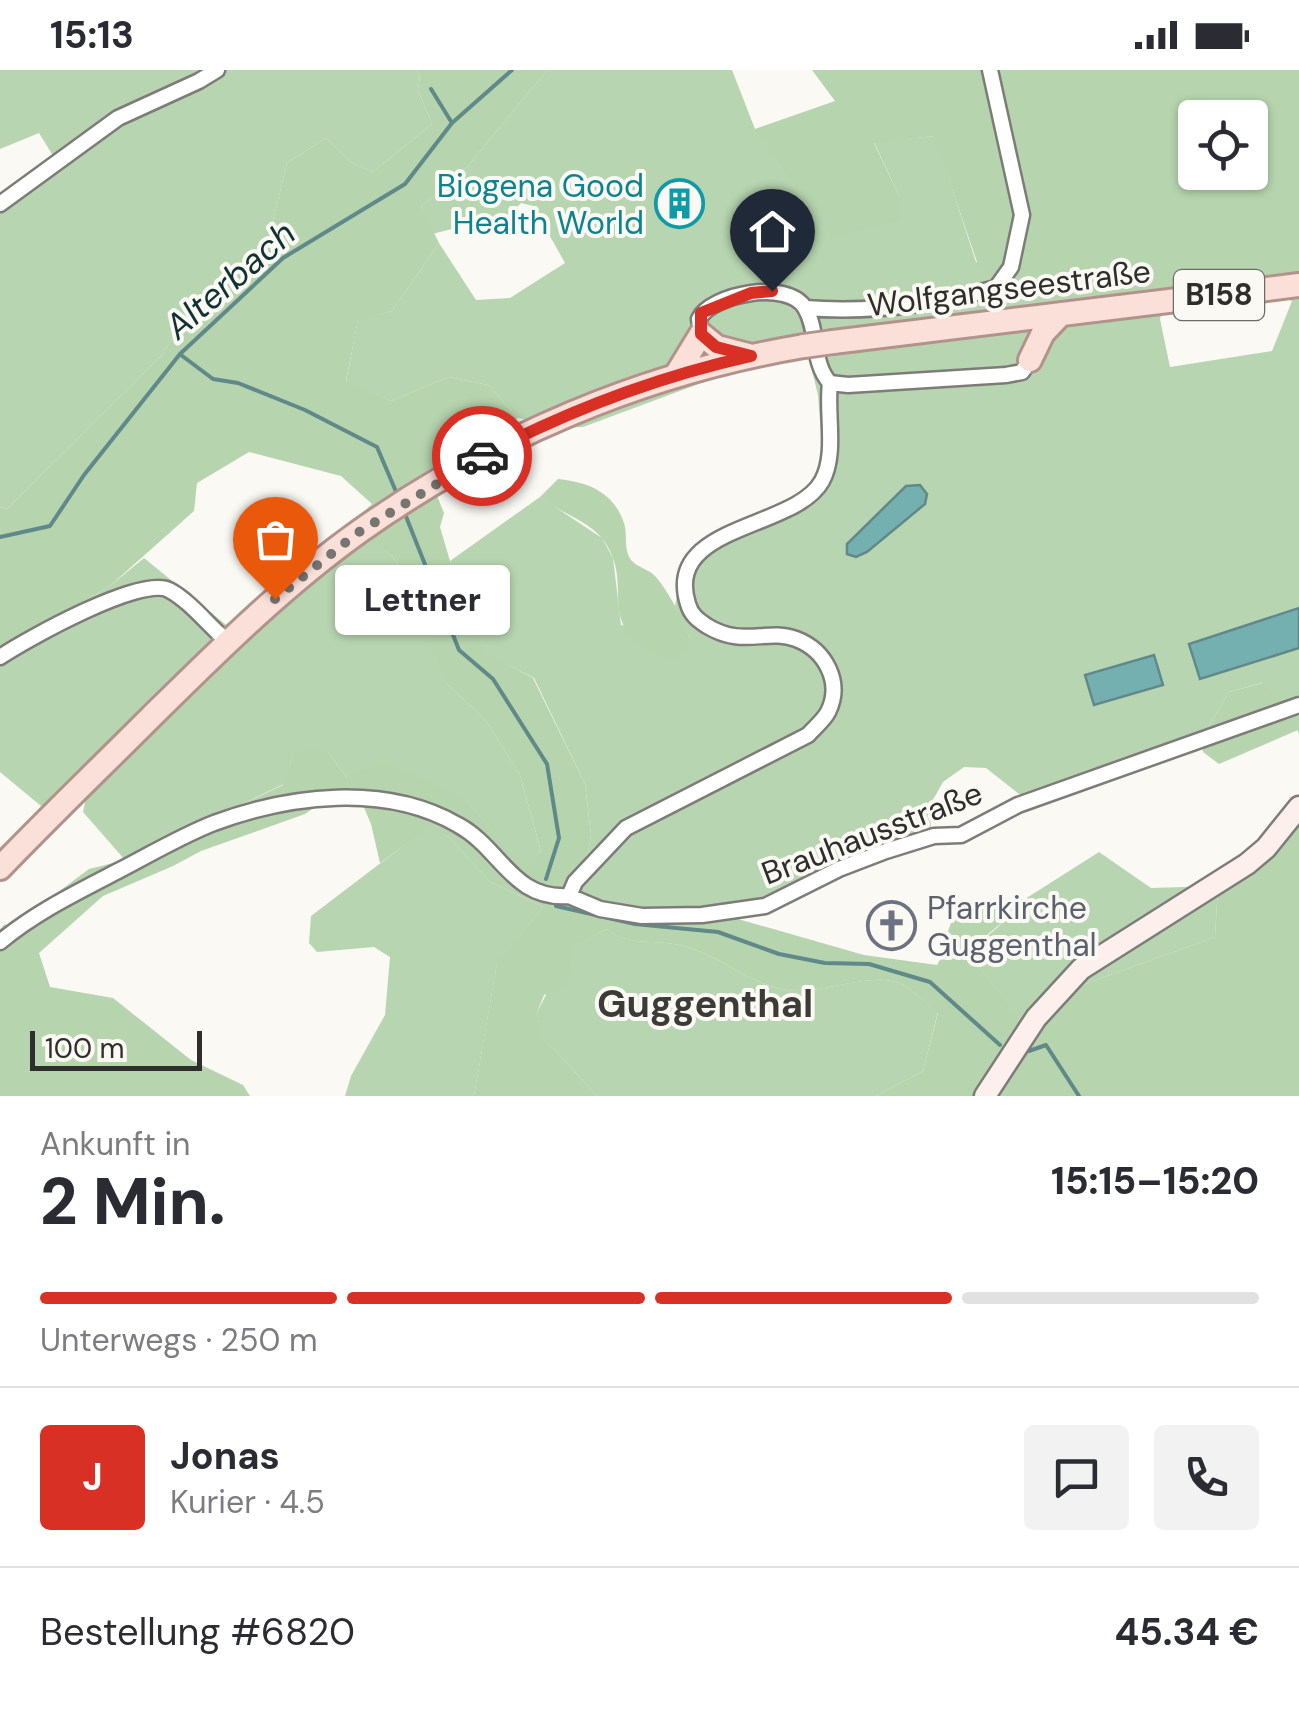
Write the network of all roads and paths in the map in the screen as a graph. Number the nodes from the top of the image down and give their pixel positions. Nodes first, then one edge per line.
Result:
1 (217, 70) edge
2 (990, 70) edge
3 (0, 204) edge
4 (1299, 285) edge
5 (805, 308) junction
6 (1060, 314) junction
7 (995, 323) junction
8 (701, 334) junction
9 (751, 356) junction
10 (1030, 360) junction
11 (676, 375) junction
12 (830, 383) junction
13 (227, 642) junction
14 (0, 657) edge
15 (1299, 705) edge
16 (1299, 808) edge
17 (0, 868) edge
18 (570, 896) junction
19 (0, 942) edge
20 (984, 1096) edge

1 - 3 street
2 - 5 street
4 - 6 main road, Wolfgangseestraße / B158
5 - 8 street
5 - 12 street
6 - 7 main road, Wolfgangseestraße / B158
6 - 10 main road
7 - 9 main road, Wolfgangseestraße / B158, bridge
7 - 10 main road
8 - 9 main road
8 - 11 main road
9 - 11 main road, Wolfgangseestraße / B158
10 - 12 street
11 - 13 main road, Wolfgangseestraße / B158
12 - 18 street
13 - 14 street
13 - 17 main road, Wolfgangseestraße / B158
15 - 18 street, Brauhausstraße
16 - 20 main road
18 - 19 street, Brauhausstraße

